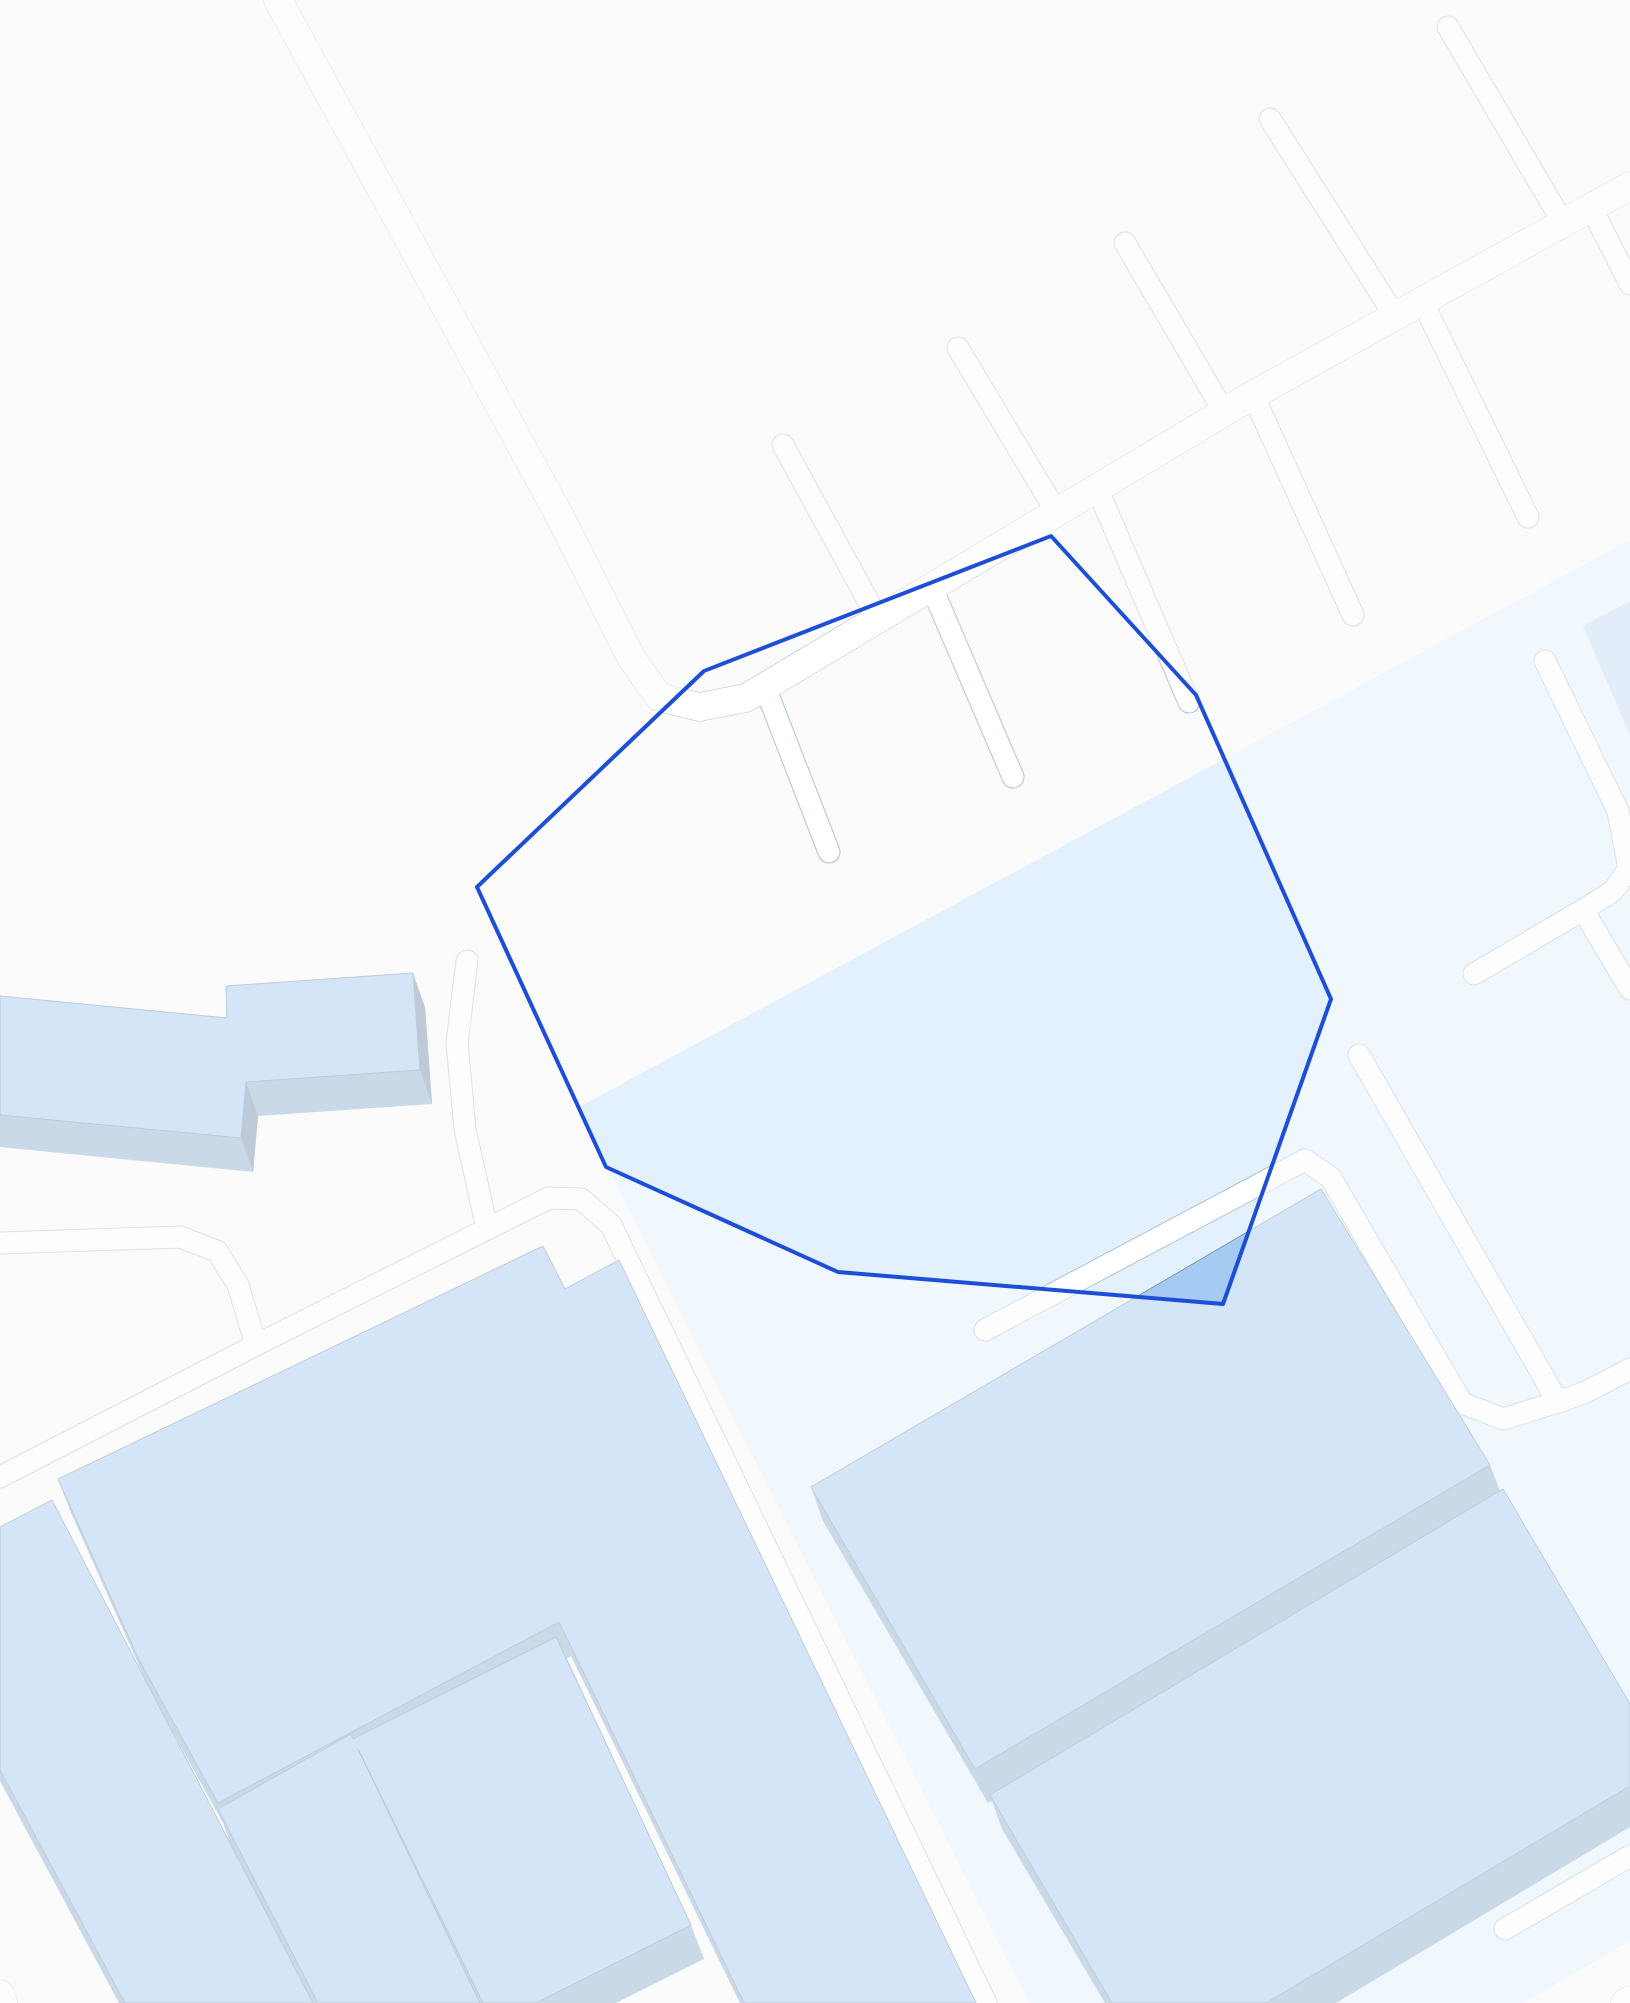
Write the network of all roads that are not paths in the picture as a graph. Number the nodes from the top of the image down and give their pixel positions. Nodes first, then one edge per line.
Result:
1 (278, 0) edge
2 (1448, 27) dead end
3 (1270, 119) dead end
4 (1630, 186) edge
5 (1591, 208) junction
6 (1563, 223) junction
7 (1125, 242) dead end
8 (1630, 284) edge
9 (1422, 301) junction
10 (1395, 316) junction
11 (958, 348) dead end
12 (1252, 395) junction
13 (1224, 412) junction
14 (784, 445) dead end
15 (1097, 488) junction
16 (1057, 513) junction
17 (1528, 517) dead end
18 (932, 588) junction
19 (1353, 615) dead end
20 (878, 619) junction
21 (1545, 661) dead end
22 (765, 687) junction
23 (1189, 702) dead end
24 (1013, 777) dead end
25 (829, 852) dead end
26 (1583, 910) junction
27 (467, 960) dead end
28 (1474, 974) dead end
29 (1630, 989) edge
30 (1359, 1055) dead end
31 (486, 1229) junction
32 (0, 1243) edge
33 (985, 1330) dead end
34 (256, 1345) junction
35 (1630, 1369) edge
36 (1558, 1402) junction
37 (0, 1476) edge
38 (1630, 1856) edge
39 (1506, 1929) dead end
40 (0, 1994) edge
41 (1630, 2000) edge
42 (2, 2003) edge
43 (986, 2003) edge
44 (1625, 2003) edge

1 - 22 main road
2 - 6 lane
3 - 10 lane
4 - 5 main road
5 - 6 main road
5 - 8 lane
6 - 9 main road
7 - 13 lane
9 - 10 main road
9 - 17 lane
10 - 12 main road
11 - 16 lane
12 - 13 main road
12 - 19 lane
13 - 15 main road
14 - 20 lane
15 - 16 main road
15 - 23 lane
16 - 18 main road
18 - 20 main road
18 - 24 lane
20 - 22 main road
21 - 26 lane
22 - 25 lane
26 - 28 lane
26 - 29 lane
27 - 31 lane
30 - 36 lane
31 - 34 lane
31 - 43 lane
32 - 34 lane
33 - 36 lane
34 - 37 lane
35 - 36 lane
38 - 39 lane
40 - 42 main road
41 - 44 main road

